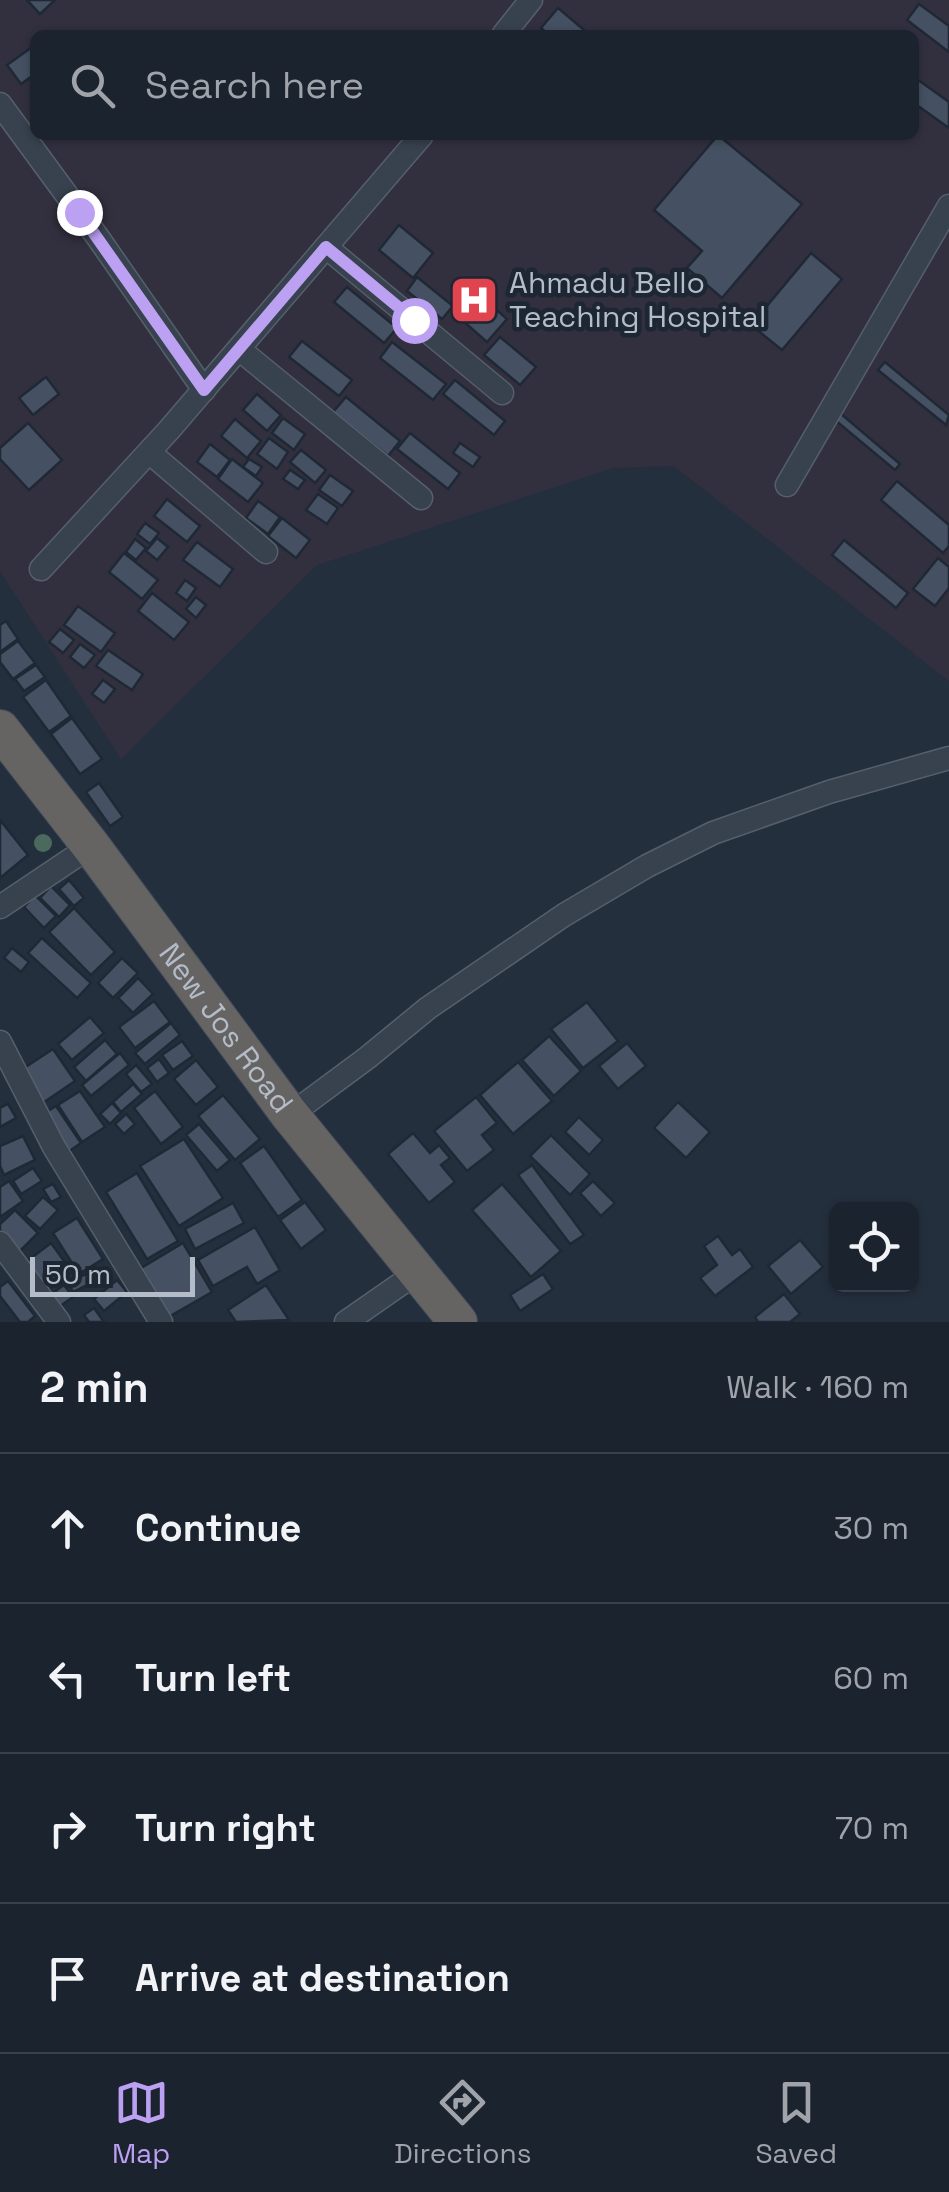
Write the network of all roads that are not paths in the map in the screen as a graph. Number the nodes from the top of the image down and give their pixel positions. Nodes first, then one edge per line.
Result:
1 (531, 0) edge
2 (507, 30) edge
3 (0, 104) edge
4 (418, 140) edge
5 (949, 206) edge
6 (326, 247) junction
7 (239, 348) junction
8 (204, 390) junction
9 (502, 392) dead end
10 (149, 452) junction
11 (787, 485) dead end
12 (421, 498) dead end
13 (266, 552) dead end
14 (41, 570) dead end
15 (0, 729) edge
16 (949, 758) edge
17 (91, 846) junction
18 (0, 907) edge
19 (0, 1042) edge
20 (290, 1116) junction
21 (0, 1242) edge
22 (418, 1272) junction
23 (59, 1322) edge
24 (160, 1322) edge
25 (346, 1322) edge
26 (458, 1322) edge

1 - 2 street
3 - 8 street
4 - 6 street
5 - 11 street
6 - 7 street
6 - 9 street
7 - 8 street
7 - 12 street
8 - 10 street
10 - 13 street
10 - 14 street
15 - 17 highway, New Jos Road
16 - 20 street
17 - 18 street
17 - 20 highway, New Jos Road
19 - 24 street
20 - 22 highway, New Jos Road
21 - 23 street
22 - 25 street
22 - 26 highway, New Jos Road

